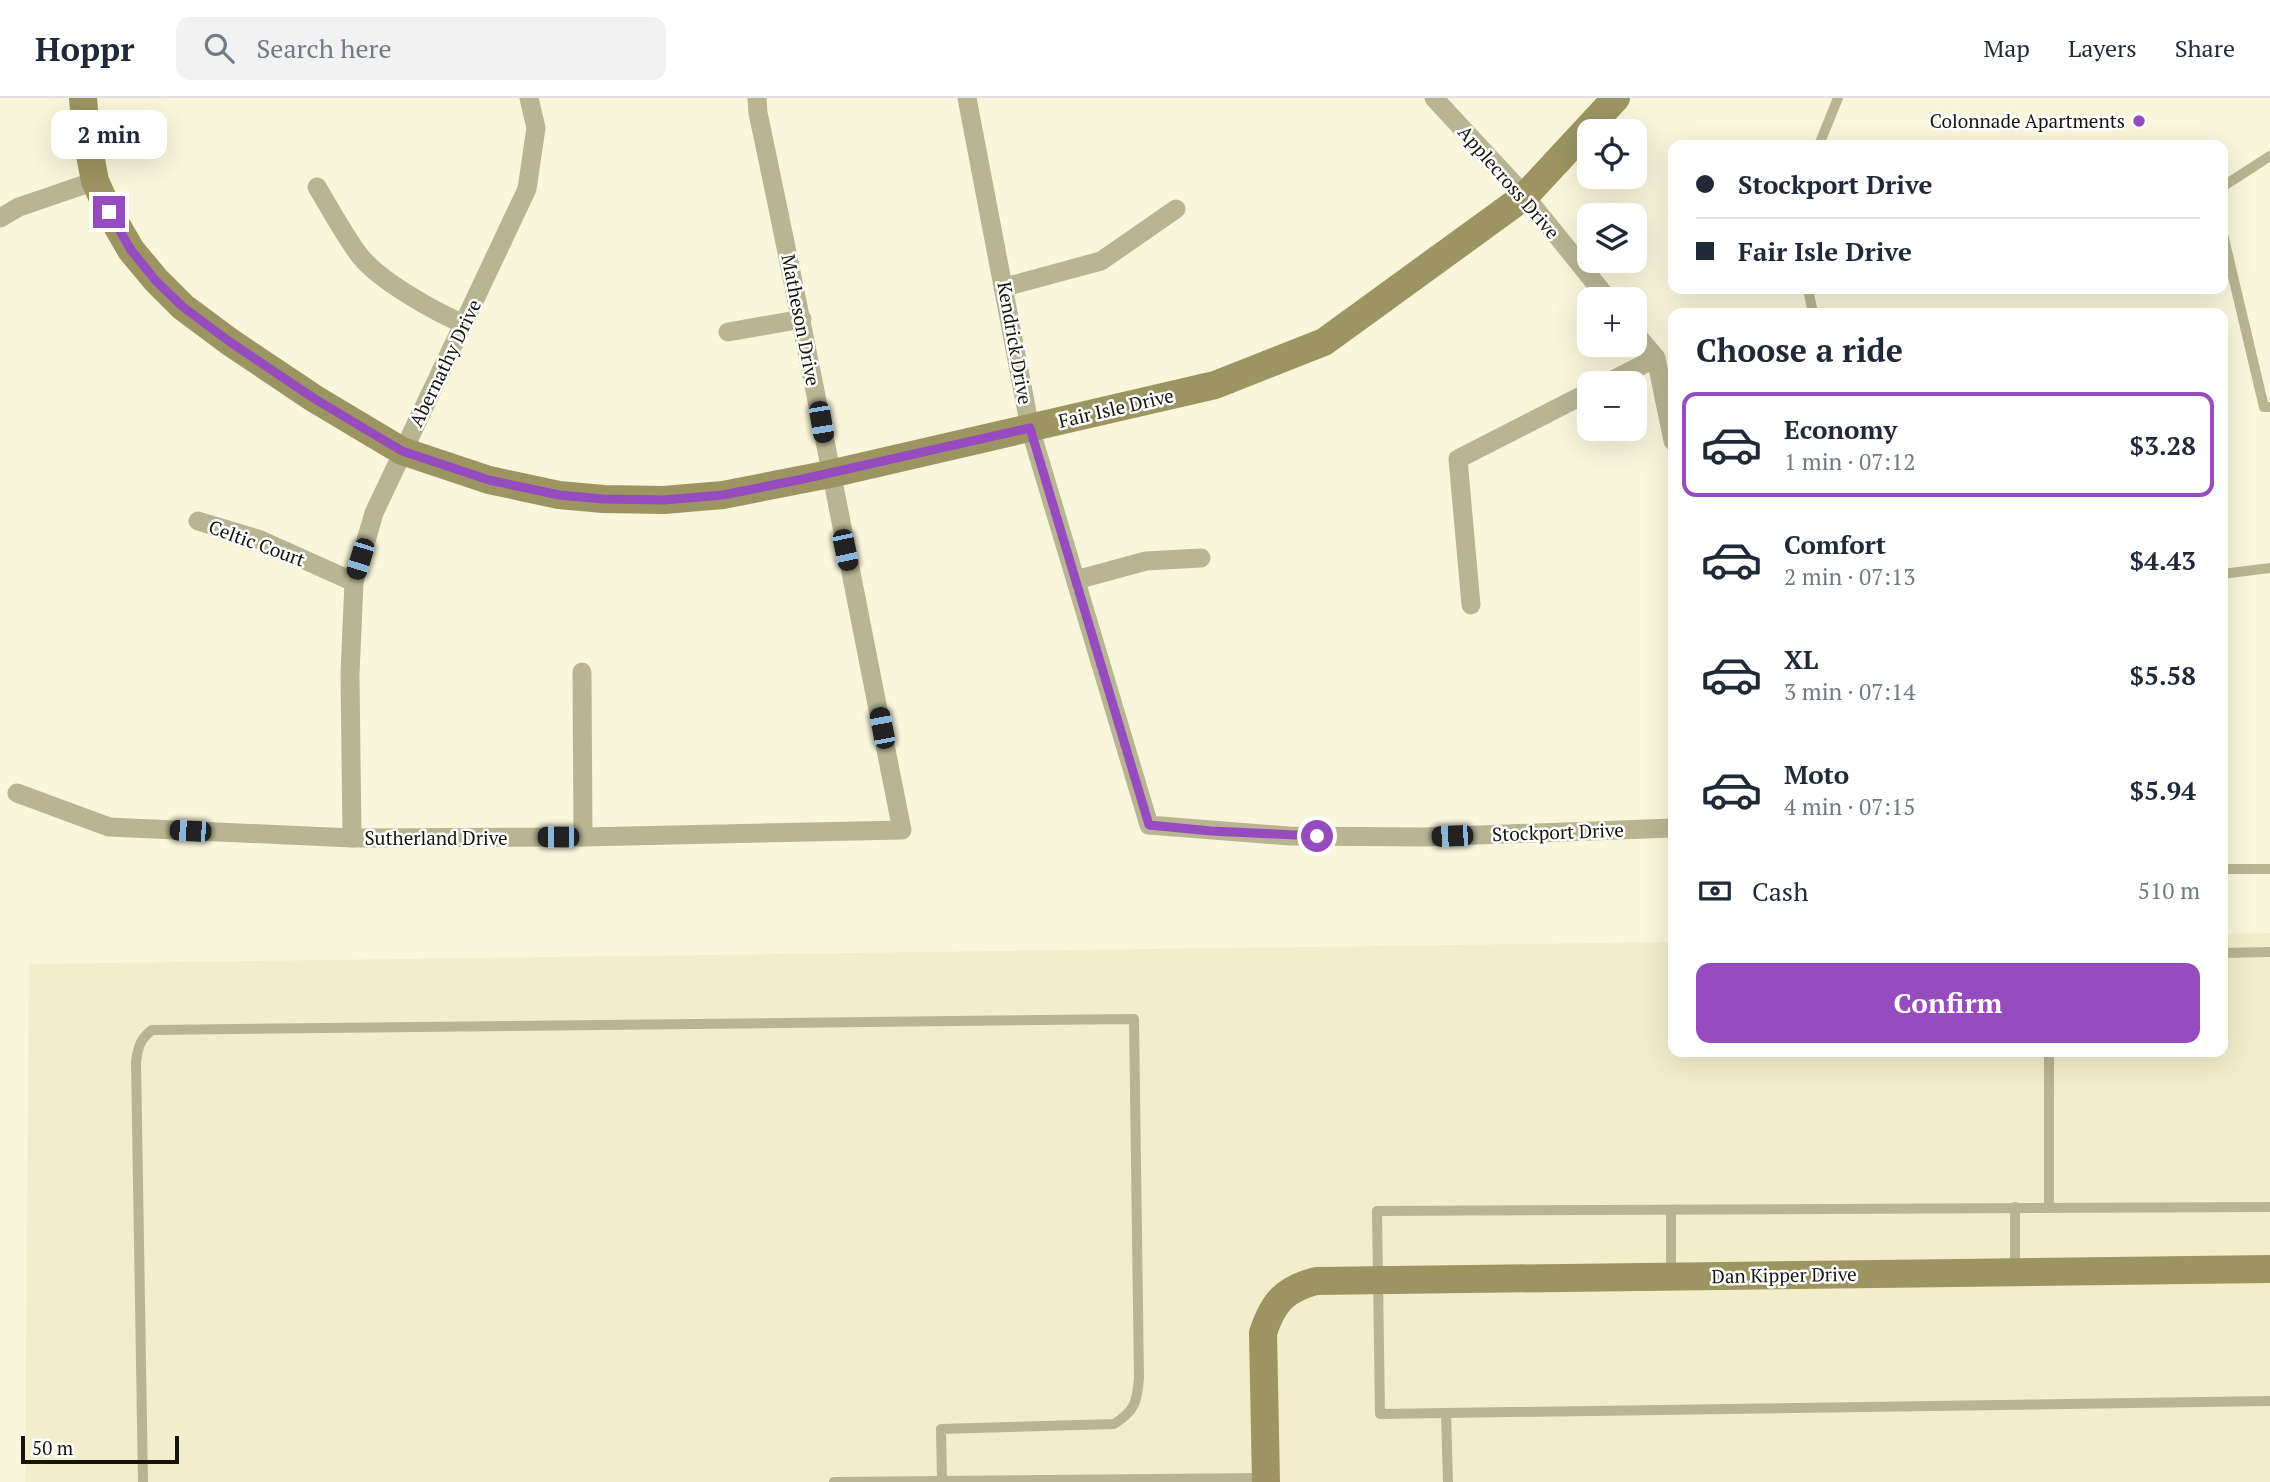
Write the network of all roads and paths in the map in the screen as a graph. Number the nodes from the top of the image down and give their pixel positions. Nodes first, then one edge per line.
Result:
1 (83, 98) edge
2 (529, 98) edge
3 (757, 98) edge
4 (967, 98) edge
5 (1434, 98) edge
6 (1616, 98) edge
7 (1838, 98) edge
8 (1821, 140) edge
9 (2270, 156) edge
10 (95, 181) junction
11 (2228, 183) edge
12 (317, 187) dead end
13 (1525, 196) junction
14 (1176, 209) dead end
15 (0, 218) edge
16 (2228, 255) edge
17 (1005, 287) junction
18 (1598, 287) edge
19 (802, 319) junction
20 (464, 324) junction
21 (728, 332) dead end
22 (1647, 347) edge
23 (1656, 358) junction
24 (1631, 371) edge
25 (1577, 398) edge
26 (2270, 407) edge
27 (1668, 417) edge
28 (1030, 428) junction
29 (402, 451) junction
30 (830, 474) junction
31 (198, 521) dead end
32 (1201, 558) dead end
33 (2270, 568) edge
34 (2228, 573) edge
35 (1076, 580) junction
36 (354, 582) junction
37 (1471, 605) dead end
38 (582, 672) dead end
39 (18, 793) dead end
40 (1149, 825) joint
41 (1668, 828) edge
42 (902, 830) joint
43 (583, 837) junction
44 (352, 838) junction
45 (2228, 869) edge
46 (2270, 869) edge
47 (2228, 953) edge
48 (2270, 953) edge
49 (2049, 1057) edge
50 (2015, 1207) junction
51 (2049, 1207) junction
52 (2270, 1207) edge
53 (1671, 1210) junction
54 (2270, 1269) edge
55 (2015, 1272) junction
56 (1671, 1277) junction
57 (1378, 1281) junction
58 (2270, 1401) edge
59 (1446, 1413) junction
60 (1266, 1480) edge
61 (942, 1481) edge
62 (143, 1482) edge
63 (834, 1482) edge
64 (1448, 1482) edge

1 - 10 street, Fair Isle Drive
2 - 20 street, Abernathy Drive
3 - 19 street, Matheson Drive
4 - 17 street, Kendrick Drive
5 - 13 street, Applecross Drive
6 - 13 street, Fair Isle Drive
7 - 8 lane
9 - 11 lane
10 - 15 street
10 - 29 street, Fair Isle Drive
12 - 20 street
13 - 18 street, Applecross Drive
13 - 28 street, Fair Isle Drive
14 - 17 street
16 - 26 lane
17 - 28 street, Kendrick Drive
19 - 21 street
19 - 30 street, Matheson Drive
20 - 29 street, Abernathy Drive
22 - 23 street
23 - 24 street
23 - 27 street
25 - 37 street
28 - 30 street, Fair Isle Drive
28 - 35 street, Kendrick Drive
29 - 30 street, Fair Isle Drive
29 - 36 street, Abernathy Drive
30 - 42 street, Matheson Drive
31 - 36 street, Celtic Court
32 - 35 street
33 - 34 lane
35 - 40 street, Kendrick Drive
36 - 44 street, Abernathy Drive
38 - 43 street
39 - 44 street, Sutherland Drive
40 - 41 street, Stockport Drive
42 - 43 street, Sutherland Drive
43 - 44 street, Sutherland Drive
45 - 46 lane
47 - 48 lane
49 - 51 lane
50 - 51 lane
50 - 53 lane
50 - 55 lane
51 - 52 lane
53 - 56 lane
53 - 57 lane
54 - 55 street, Dan Kipper Drive
55 - 56 street, Dan Kipper Drive
56 - 57 street, Dan Kipper Drive
57 - 59 lane
57 - 60 street, Dan Kipper Drive
58 - 59 lane
59 - 64 lane
60 - 61 lane
61 - 62 lane
61 - 63 lane

